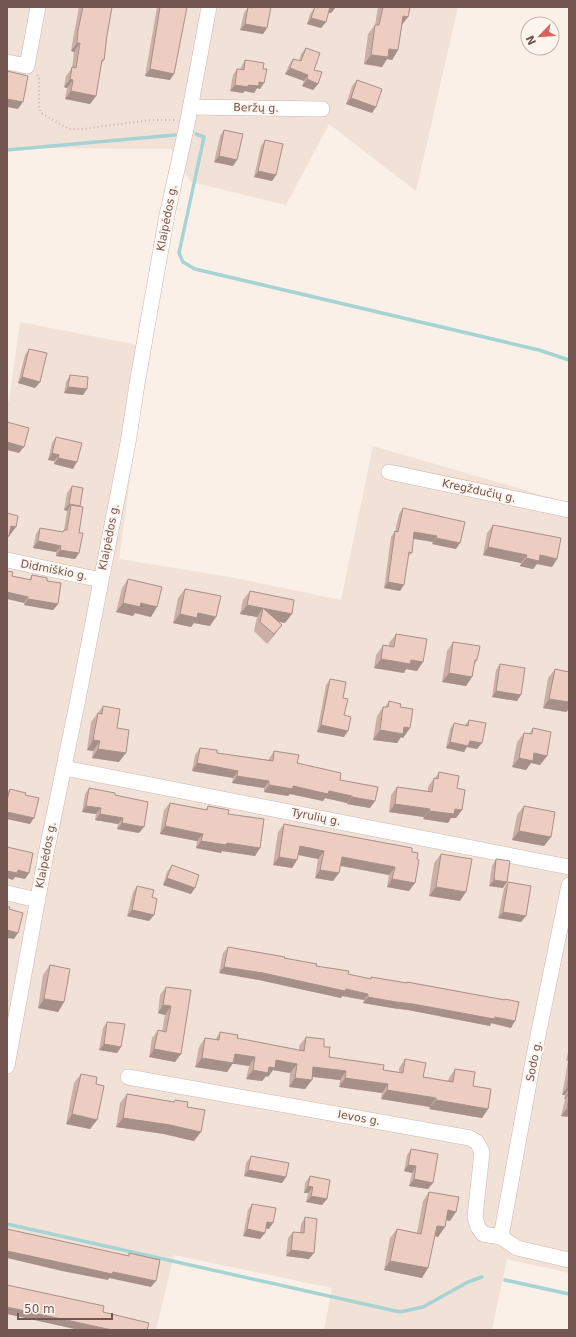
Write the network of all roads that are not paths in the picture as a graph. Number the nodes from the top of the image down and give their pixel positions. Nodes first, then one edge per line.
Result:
1 (38, 7) edge
2 (209, 7) edge
3 (7, 62) edge
4 (322, 109) dead end
5 (189, 114) junction
6 (389, 472) dead end
7 (569, 510) edge
8 (7, 560) edge
9 (101, 580) junction
10 (64, 768) junction
11 (569, 867) edge
12 (569, 884) edge
13 (7, 893) edge
14 (38, 900) junction
15 (7, 1066) edge
16 (128, 1076) dead end
17 (501, 1237) junction
18 (569, 1260) edge

1 - 3 street
2 - 5 street, Klaipėdos g.
4 - 5 street, Beržų g.
5 - 9 street, Klaipėdos g.
6 - 7 street, Kregždučių g.
8 - 9 street, Didmiškio g.
9 - 10 street, Klaipėdos g.
10 - 11 street, Tyrulių g.
10 - 14 street, Klaipėdos g.
12 - 17 street, Sodo g.
13 - 14 street
14 - 15 street, Klaipėdos g.
16 - 17 street, Ievos g.
17 - 18 street, Ievos g.

